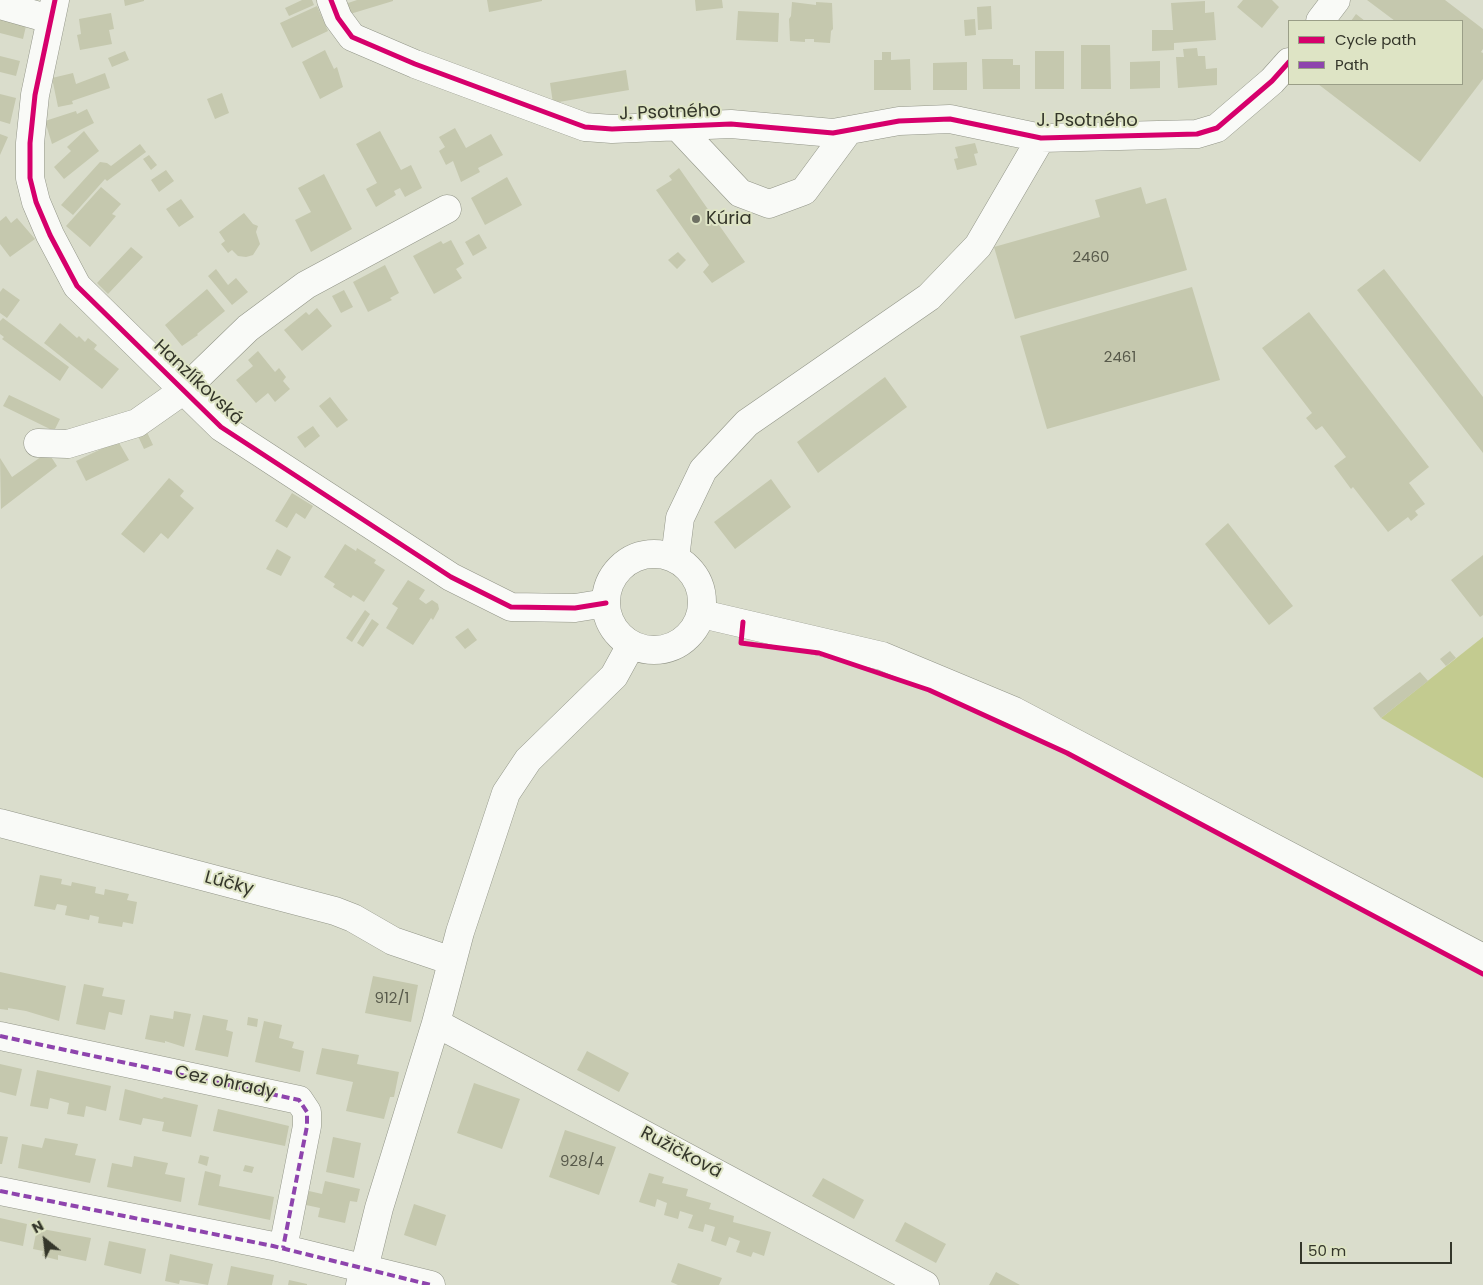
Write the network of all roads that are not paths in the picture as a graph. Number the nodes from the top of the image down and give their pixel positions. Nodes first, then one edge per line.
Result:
1 (331, 0) edge
2 (1336, 0) edge
3 (0, 5) edge
4 (53, 10) edge
5 (1321, 20) edge
6 (1288, 63) edge
7 (678, 127) junction
8 (849, 130) junction
9 (1041, 138) junction
10 (446, 207) dead end
11 (184, 390) junction
12 (38, 443) dead end
13 (675, 558) junction
14 (606, 603) junction
15 (702, 614) junction
16 (631, 645) junction
17 (0, 823) edge
18 (1483, 958) edge
19 (452, 961) junction
20 (436, 1023) junction
21 (0, 1036) edge
22 (0, 1191) edge
23 (283, 1248) junction
24 (362, 1277) edge
25 (431, 1285) edge
26 (925, 1285) edge

1 - 7 street, J. Psotného
2 - 5 street
3 - 4 street
4 - 11 street, Hanzlíkovská
6 - 9 street, J. Psotného
7 - 8 street, J. Psotného
7 - 8 street, J. Psotného
8 - 9 street, J. Psotného
9 - 13 street
10 - 11 street, Hanzlíkovská
11 - 12 street, Hanzlíkovská
11 - 14 street, Hanzlíkovská
13 - 14 street
13 - 15 street
14 - 16 street
15 - 16 street
15 - 18 street
16 - 19 street
17 - 19 street, Lúčky
19 - 20 street
20 - 24 street
20 - 26 street, Ružičková
21 - 23 street, Cez ohrady
22 - 23 street
23 - 24 street
24 - 25 street

